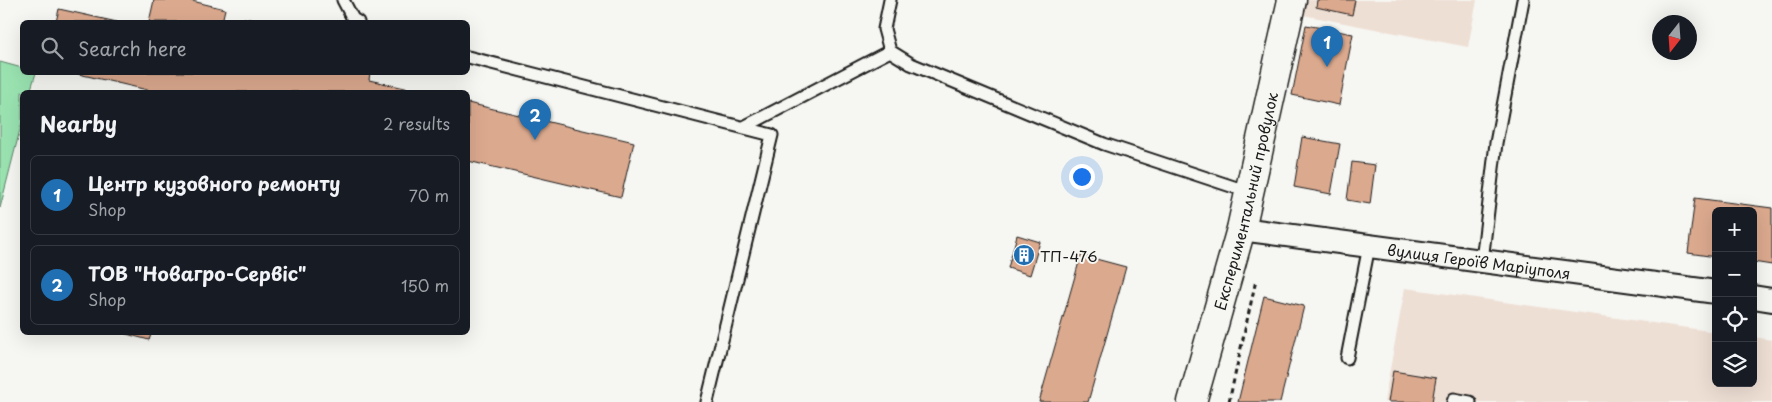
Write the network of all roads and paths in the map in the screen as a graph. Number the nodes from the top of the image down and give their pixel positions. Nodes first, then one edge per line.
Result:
1 (343, 0) edge
2 (890, 0) edge
3 (1292, 0) edge
4 (1523, 0) edge
5 (355, 20) edge
6 (890, 51) junction
7 (470, 57) edge
8 (744, 127) junction
9 (1249, 192) junction
10 (1241, 229) junction
11 (1369, 246) junction
12 (1482, 261) junction
13 (1256, 280) dead end
14 (1712, 291) edge
15 (1757, 298) edge
16 (1772, 300) edge
17 (1347, 358) dead end
18 (707, 402) edge
19 (1192, 402) edge
20 (1229, 402) edge
21 (1453, 402) edge
22 (1470, 402) edge

1 - 5 lane
2 - 6 lane
3 - 9 street, Експериментальний провулок
4 - 12 lane
6 - 8 lane
6 - 9 lane
7 - 8 lane
8 - 18 lane
9 - 10 street, Експериментальний провулок
10 - 11 street, вулиця Героїв Маріуполя
10 - 19 street, Експериментальний провулок
11 - 12 street, вулиця Героїв Маріуполя
11 - 17 lane
12 - 14 street, вулиця Героїв Маріуполя
13 - 20 path
15 - 16 street
21 - 22 lane

